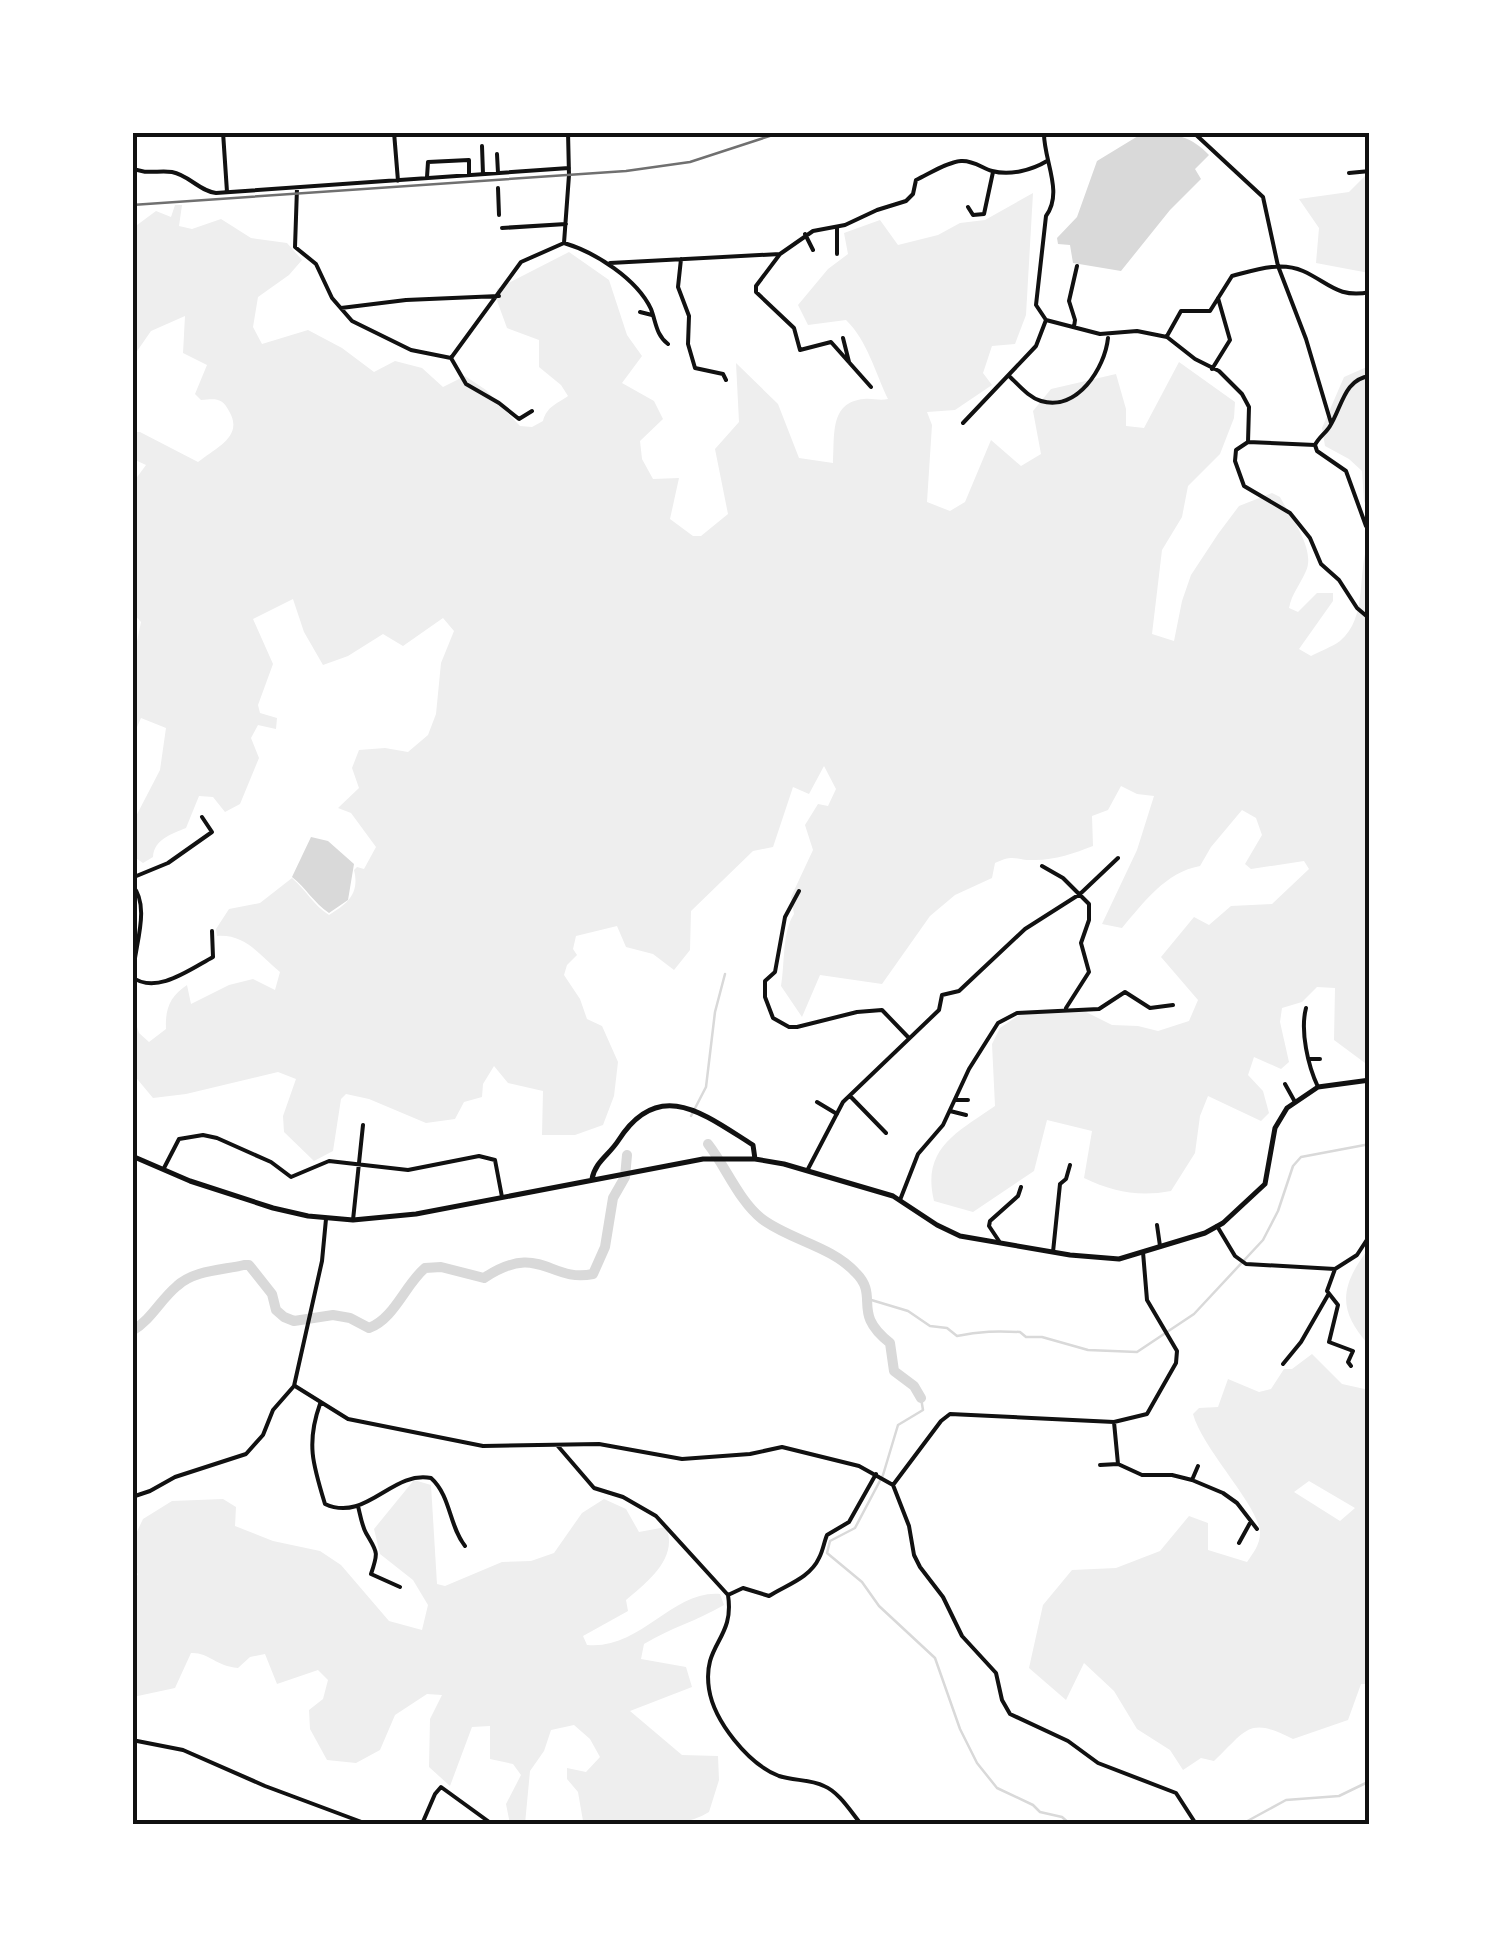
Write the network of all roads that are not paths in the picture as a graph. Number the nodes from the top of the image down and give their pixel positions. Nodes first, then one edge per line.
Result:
1 (222, 132) edge
2 (394, 132) edge
3 (568, 132) edge
4 (1044, 132) edge
5 (1193, 132) edge
6 (482, 146) dead end
7 (497, 154) dead end
8 (1047, 161) junction
9 (132, 168) edge
10 (570, 168) junction
11 (1370, 171) edge
12 (993, 172) junction
13 (1348, 172) dead end
14 (498, 173) junction
15 (482, 174) junction
16 (469, 175) junction
17 (427, 178) junction
18 (398, 181) junction
19 (297, 188) junction
20 (498, 188) dead end
21 (227, 192) junction
22 (968, 207) dead end
23 (499, 214) dead end
24 (566, 224) junction
25 (502, 228) dead end
26 (836, 228) junction
27 (805, 234) junction
28 (564, 243) junction
29 (813, 250) dead end
30 (780, 254) junction
31 (837, 254) dead end
32 (681, 259) junction
33 (610, 263) junction
34 (1077, 266) dead end
35 (1278, 266) junction
36 (1370, 292) edge
37 (499, 296) junction
38 (1218, 298) junction
39 (341, 308) junction
40 (640, 312) dead end
41 (652, 315) junction
42 (1046, 320) junction
43 (1074, 327) junction
44 (1108, 336) junction
45 (1167, 337) junction
46 (843, 338) dead end
47 (668, 344) dead end
48 (451, 358) junction
49 (851, 366) junction
50 (1212, 369) junction
51 (1009, 376) junction
52 (1370, 376) edge
53 (726, 380) dead end
54 (871, 388) dead end
55 (532, 411) dead end
56 (963, 422) dead end
57 (1331, 423) junction
58 (1248, 442) junction
59 (1315, 445) junction
60 (1366, 526) dead end
61 (1370, 618) edge
62 (202, 817) dead end
63 (1118, 858) dead end
64 (1042, 866) dead end
65 (132, 884) edge
66 (799, 892) dead end
67 (1080, 894) junction
68 (212, 931) dead end
69 (133, 977) edge
70 (1173, 1005) dead end
71 (1306, 1008) dead end
72 (1064, 1010) junction
73 (908, 1038) junction
74 (1309, 1059) junction
75 (1320, 1059) dead end
76 (1370, 1080) edge
77 (1285, 1084) dead end
78 (1318, 1087) junction
79 (850, 1096) junction
80 (955, 1100) junction
81 (968, 1100) dead end
82 (817, 1102) dead end
83 (1295, 1102) junction
84 (950, 1111) junction
85 (837, 1114) junction
86 (966, 1115) dead end
87 (363, 1125) dead end
88 (886, 1133) dead end
89 (132, 1156) edge
90 (755, 1159) junction
91 (359, 1164) junction
92 (1070, 1165) dead end
93 (163, 1170) junction
94 (808, 1170) junction
95 (592, 1178) junction
96 (1021, 1187) dead end
97 (502, 1197) junction
98 (900, 1200) junction
99 (326, 1219) junction
100 (353, 1220) junction
101 (1157, 1224) dead end
102 (1218, 1226) junction
103 (1370, 1234) edge
104 (1002, 1245) junction
105 (1160, 1246) junction
106 (1053, 1252) junction
107 (1143, 1252) junction
108 (1334, 1269) junction
109 (1328, 1295) junction
110 (1283, 1364) dead end
111 (1351, 1366) dead end
112 (294, 1386) junction
113 (320, 1404) junction
114 (1114, 1422) junction
115 (556, 1445) junction
116 (1100, 1464) dead end
117 (1118, 1464) junction
118 (1198, 1466) dead end
119 (878, 1475) junction
120 (1192, 1480) junction
121 (891, 1483) junction
122 (132, 1497) edge
123 (358, 1506) junction
124 (1250, 1523) junction
125 (1258, 1529) dead end
126 (1239, 1543) dead end
127 (465, 1546) dead end
128 (400, 1587) dead end
129 (728, 1595) junction
130 (132, 1740) edge
131 (367, 1824) edge
132 (422, 1824) edge
133 (492, 1824) edge
134 (861, 1824) edge
135 (1196, 1824) edge

1 - 21 street
2 - 18 street
3 - 10 street
4 - 8 street
5 - 35 street
6 - 15 street
7 - 14 street
8 - 12 street
8 - 42 street
9 - 21 street
10 - 14 street
10 - 24 street
11 - 13 street
12 - 22 street
12 - 26 street
14 - 15 street
15 - 16 street
16 - 17 street
16 - 17 street
17 - 18 street
18 - 19 street
19 - 21 street
19 - 39 street
20 - 23 street
24 - 25 street
24 - 28 street
26 - 27 street
26 - 31 street
27 - 29 street
27 - 30 street
28 - 33 street
28 - 37 street
30 - 32 street
30 - 49 street
32 - 33 street
32 - 53 street
33 - 41 street
34 - 43 street
35 - 36 street
35 - 38 street
35 - 57 street
37 - 39 street
37 - 48 street
38 - 45 street
38 - 50 street
39 - 48 street
40 - 41 street
41 - 47 street
42 - 43 street
42 - 51 street
43 - 44 street
44 - 45 street
44 - 51 street
45 - 50 street
46 - 49 street
48 - 55 street
49 - 54 street
50 - 58 street
51 - 56 street
52 - 57 street
57 - 59 street
58 - 59 street
58 - 61 street
59 - 60 street
62 - 65 street
63 - 67 street
64 - 67 street
65 - 69 street
66 - 73 street
67 - 72 street
67 - 73 street
68 - 69 street
70 - 72 street
71 - 74 street
72 - 80 street
73 - 79 street
74 - 75 street
74 - 78 street
76 - 78 main road
77 - 83 street
78 - 83 main road
79 - 85 street
79 - 88 street
80 - 81 street
80 - 84 street
82 - 85 street
83 - 102 main road
84 - 86 street
84 - 98 street
85 - 94 street
87 - 91 street
89 - 93 main road
90 - 94 main road
90 - 95 main road
90 - 95 main road
91 - 93 street
91 - 97 street
91 - 100 street
92 - 106 street
93 - 99 main road
94 - 98 main road
95 - 97 main road
96 - 104 street
97 - 100 main road
98 - 104 main road
99 - 100 main road
99 - 112 street
101 - 105 street
102 - 105 main road
102 - 108 street
103 - 108 street
104 - 106 main road
105 - 107 main road
106 - 107 main road
107 - 114 street
108 - 109 street
109 - 110 street
109 - 111 street
112 - 113 street
112 - 122 street
113 - 115 street
113 - 123 street
114 - 117 street
114 - 121 street
115 - 119 street
115 - 129 street
116 - 117 street
117 - 120 street
118 - 120 street
119 - 121 street
119 - 129 street
120 - 124 street
121 - 135 street
123 - 127 street
123 - 128 street
124 - 125 street
124 - 126 street
129 - 134 street
130 - 131 street
132 - 133 street

